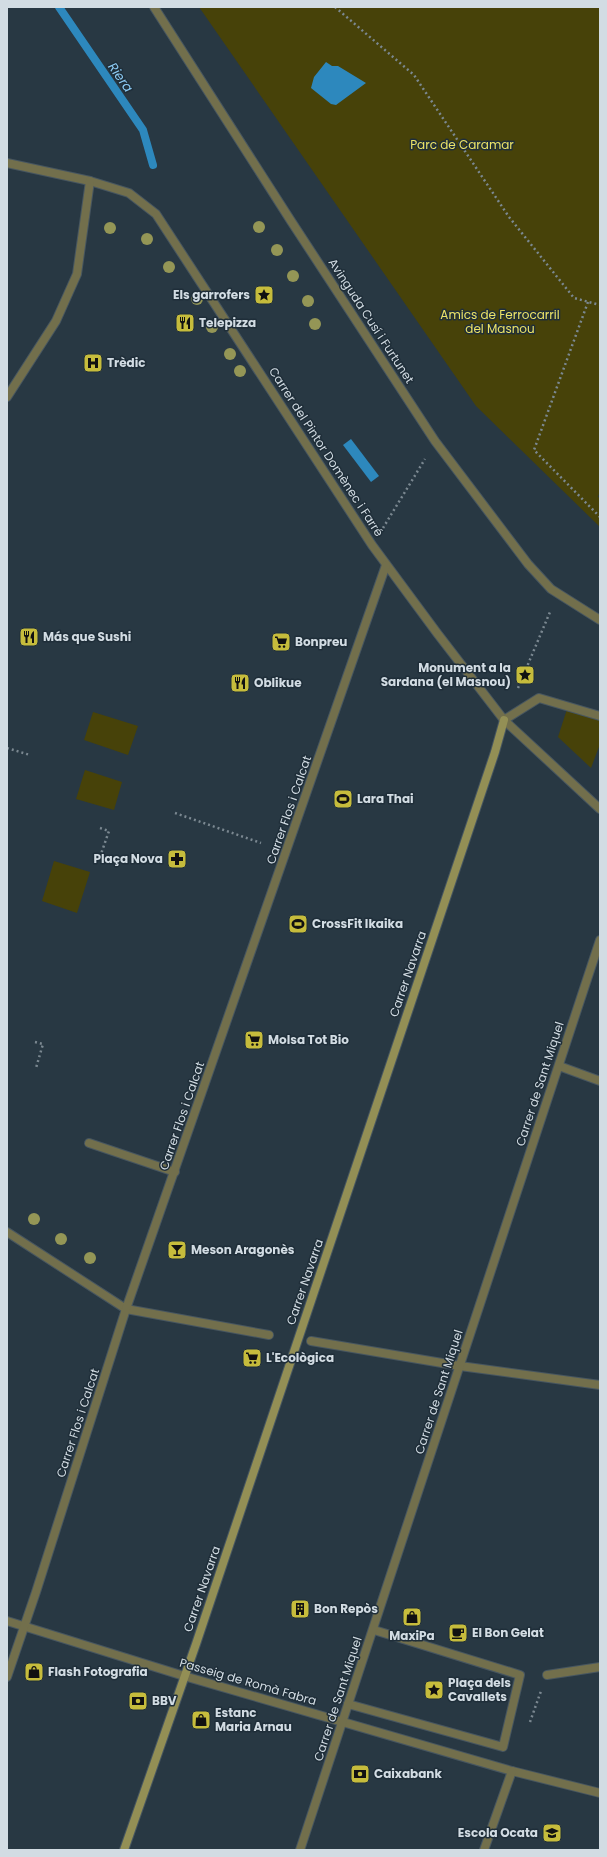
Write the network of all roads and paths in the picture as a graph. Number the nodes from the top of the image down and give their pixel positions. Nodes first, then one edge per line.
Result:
1 (154, 7) edge
2 (335, 7) edge
3 (7, 163) edge
4 (90, 181) junction
5 (588, 302) junction
6 (600, 305) edge
7 (7, 397) edge
8 (435, 441) junction
9 (600, 517) edge
10 (372, 544) junction
11 (386, 565) junction
12 (558, 594) junction
13 (600, 620) edge
14 (600, 716) edge
15 (504, 720) junction
16 (7, 748) edge
17 (30, 755) dead end
18 (600, 809) edge
19 (175, 813) dead end
20 (100, 828) dead end
21 (261, 843) dead end
22 (101, 854) dead end
23 (600, 940) edge
24 (35, 1042) dead end
25 (559, 1066) junction
26 (36, 1068) dead end
27 (600, 1082) edge
28 (88, 1143) dead end
29 (175, 1172) junction
30 (7, 1232) edge
31 (126, 1309) junction
32 (269, 1336) dead end
33 (311, 1341) dead end
34 (460, 1366) junction
35 (600, 1385) edge
36 (7, 1621) edge
37 (24, 1626) junction
38 (374, 1630) junction
39 (600, 1667) edge
40 (547, 1675) dead end
41 (184, 1676) junction
42 (7, 1677) edge
43 (348, 1704) junction
44 (343, 1721) junction
45 (512, 1771) junction
46 (600, 1793) edge
47 (124, 1850) edge
48 (300, 1850) edge
49 (484, 1850) edge

1 - 8 street, Avinguda Cusí i Furtunet
2 - 5 path
3 - 4 street, Carrer del Pintor Domènec i Farré
4 - 7 street
4 - 10 street, Carrer del Pintor Domènec i Farré
5 - 6 path
5 - 9 path
8 - 10 path
8 - 12 street, Avinguda Cusí i Furtunet
10 - 11 street, Carrer del Pintor Domènec i Farré
11 - 15 street, Carrer del Pintor Domènec i Farré
11 - 29 street, Carrer Flos i Calcat
12 - 13 street, Avinguda Cusí i Furtunet
12 - 15 path
14 - 15 street
15 - 18 street, Carrer del Pintor Domènec i Farré
15 - 41 street, Carrer Navarra
16 - 17 path
19 - 21 path
20 - 22 path
23 - 25 street, Carrer de Sant Miquel
24 - 26 path
25 - 27 street
25 - 34 street, Carrer de Sant Miquel
28 - 29 street
29 - 31 street, Carrer Flos i Calcat
30 - 31 street
31 - 32 street
31 - 37 street, Carrer Flos i Calcat
33 - 34 street
34 - 35 street
34 - 38 street, Carrer de Sant Miquel
36 - 37 street, Passeig de Romà Fabra
37 - 41 street, Passeig de Romà Fabra
37 - 42 street, Carrer Flos i Calcat
38 - 43 street, Carrer de Sant Miquel
38 - 43 street
39 - 40 street
41 - 44 street, Passeig de Romà Fabra
41 - 47 street, Carrer Navarra
43 - 44 street, Carrer de Sant Miquel
44 - 45 street, Passeig de Romà Fabra
44 - 48 street, Carrer de Sant Miquel
45 - 46 street, Passeig de Romà Fabra
45 - 49 street

